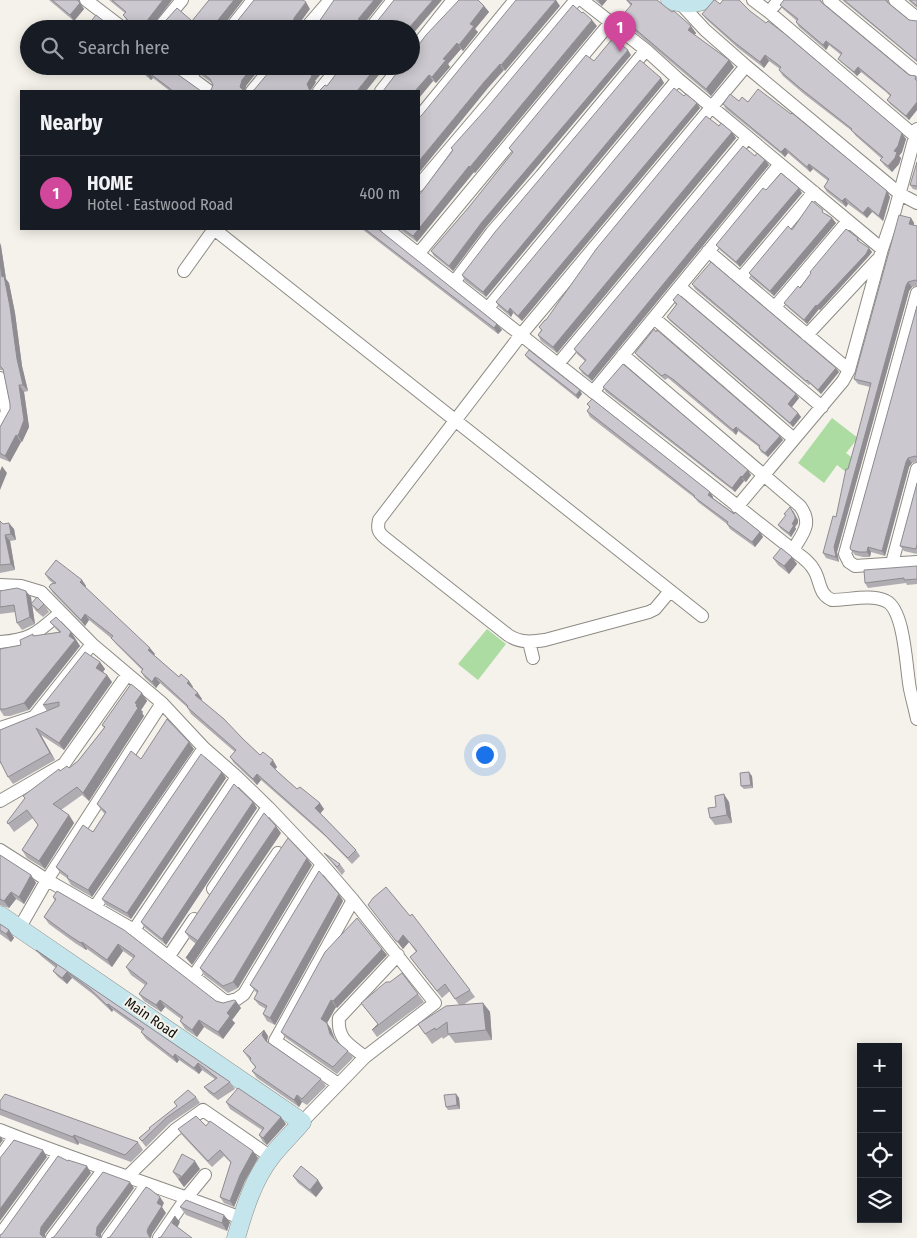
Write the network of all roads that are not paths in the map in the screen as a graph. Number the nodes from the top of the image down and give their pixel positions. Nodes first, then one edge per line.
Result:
1 (86, 0) edge
2 (182, 0) edge
3 (253, 0) edge
4 (330, 0) edge
5 (393, 0) edge
6 (453, 0) edge
7 (515, 0) edge
8 (576, 0) edge
9 (582, 0) edge
10 (705, 0) edge
11 (753, 0) edge
12 (779, 0) edge
13 (829, 0) edge
14 (895, 0) edge
15 (675, 2) edge
16 (101, 5) edge
17 (769, 12) junction
18 (917, 18) edge
19 (115, 20) edge
20 (165, 20) edge
21 (237, 20) edge
22 (313, 20) edge
23 (377, 20) edge
24 (610, 23) junction
25 (420, 42) edge
26 (646, 50) junction
27 (746, 66) junction
28 (917, 73) edge
29 (187, 75) edge
30 (265, 75) edge
31 (332, 75) edge
32 (394, 75) edge
33 (190, 77) joint
34 (678, 79) junction
35 (208, 90) edge
36 (253, 90) edge
37 (320, 90) edge
38 (382, 90) edge
39 (713, 107) junction
40 (420, 116) edge
41 (916, 132) edge
42 (748, 137) junction
43 (780, 164) junction
44 (420, 184) edge
45 (814, 192) junction
46 (900, 194) junction
47 (917, 203) edge
48 (848, 221) junction
49 (213, 230) edge
50 (215, 230) edge
51 (388, 230) edge
52 (708, 251) junction
53 (419, 253) junction
54 (880, 253) junction
55 (184, 271) dead end
56 (741, 278) junction
57 (455, 281) junction
58 (680, 286) junction
59 (917, 293) edge
60 (774, 307) junction
61 (488, 308) junction
62 (654, 318) junction
63 (807, 335) junction
64 (520, 336) junction
65 (623, 355) junction
66 (558, 364) junction
67 (848, 370) junction
68 (0, 378) edge
69 (593, 392) junction
70 (822, 407) junction
71 (455, 421) junction
72 (0, 427) edge
73 (794, 439) junction
74 (917, 469) edge
75 (765, 475) junction
76 (737, 507) junction
77 (793, 550) junction
78 (917, 562) edge
79 (892, 563) junction
80 (0, 585) edge
81 (670, 591) junction
82 (60, 613) junction
83 (702, 616) dead end
84 (0, 642) edge
85 (529, 642) junction
86 (92, 644) junction
87 (904, 647) junction
88 (533, 658) dead end
89 (917, 664) edge
90 (127, 675) junction
91 (162, 703) junction
92 (917, 719) edge
93 (0, 728) edge
94 (204, 748) junction
95 (237, 777) junction
96 (0, 801) edge
97 (268, 807) junction
98 (292, 833) junction
99 (0, 850) edge
100 (322, 864) junction
101 (47, 880) junction
102 (353, 900) junction
103 (95, 907) junction
104 (0, 915) edge
105 (20, 927) junction
106 (134, 930) junction
107 (398, 955) junction
108 (169, 956) junction
109 (193, 977) junction
110 (365, 1057) junction
111 (338, 1084) junction
112 (302, 1122) junction
113 (0, 1130) edge
114 (15, 1136) junction
115 (59, 1154) junction
116 (271, 1157) junction
117 (0, 1158) edge
118 (104, 1169) junction
119 (205, 1175) dead end
120 (128, 1176) junction
121 (147, 1184) junction
122 (187, 1197) junction
123 (241, 1218) junction
124 (0, 1235) edge
125 (52, 1238) edge
126 (108, 1238) edge
127 (159, 1238) edge
128 (236, 1238) edge

1 - 16 street
2 - 20 street
3 - 21 street
4 - 22 street
5 - 23 street
6 - 25 street
7 - 40 street
8 - 44 street
9 - 24 street
10 - 15 street
11 - 17 street
12 - 17 street
13 - 28 street
14 - 18 street
15 - 27 street
16 - 19 street
17 - 41 street
24 - 26 street
24 - 53 street
26 - 34 street
26 - 57 street
27 - 39 street
27 - 46 street
29 - 33 street
30 - 36 street
31 - 37 street
32 - 38 street
33 - 35 street
34 - 39 street
34 - 61 street
39 - 42 street
39 - 64 street
41 - 46 street
42 - 43 street
42 - 66 street
43 - 45 street
43 - 52 street
45 - 48 street
45 - 56 street
46 - 47 street
46 - 54 street
48 - 54 street
48 - 60 street
49 - 55 street
50 - 71 street
51 - 53 street
52 - 56 street
52 - 58 street
53 - 57 street
54 - 63 street
54 - 67 street
56 - 60 street
57 - 61 street
58 - 62 street
58 - 70 street
59 - 79 street
60 - 63 street
61 - 64 street
62 - 65 street
62 - 73 street
63 - 67 street
64 - 66 street
64 - 71 street
65 - 69 street
65 - 75 street
66 - 69 street
67 - 70 street
68 - 72 street
69 - 76 street
70 - 73 street
71 - 81 street
71 - 85 street
73 - 75 street
74 - 79 street
75 - 76 street
75 - 77 street
76 - 77 street
77 - 87 street
78 - 79 street
80 - 82 street
81 - 83 street
81 - 85 street
82 - 84 street
82 - 86 street
85 - 88 street
86 - 90 street
86 - 93 street
87 - 89 street
87 - 92 street
90 - 91 street
90 - 96 street
91 - 94 street
91 - 101 street
94 - 95 street
94 - 103 street
95 - 97 street
95 - 106 street
97 - 98 street
97 - 108 street
98 - 100 street
98 - 109 street
99 - 101 street
100 - 102 street
100 - 109 street
101 - 103 street
101 - 105 street
102 - 107 street
102 - 111 street
103 - 106 street
104 - 105 street, Main Road
105 - 112 street, Main Road
106 - 108 street
107 - 110 street
107 - 110 street
108 - 109 street
110 - 111 street
111 - 112 street
112 - 116 street
113 - 114 street
114 - 115 street
114 - 117 street
115 - 118 street
115 - 124 street
116 - 120 street
116 - 123 street
118 - 120 street
118 - 125 street
119 - 122 street
120 - 121 street
121 - 122 street
121 - 126 street
122 - 123 street
122 - 127 street
123 - 128 street

